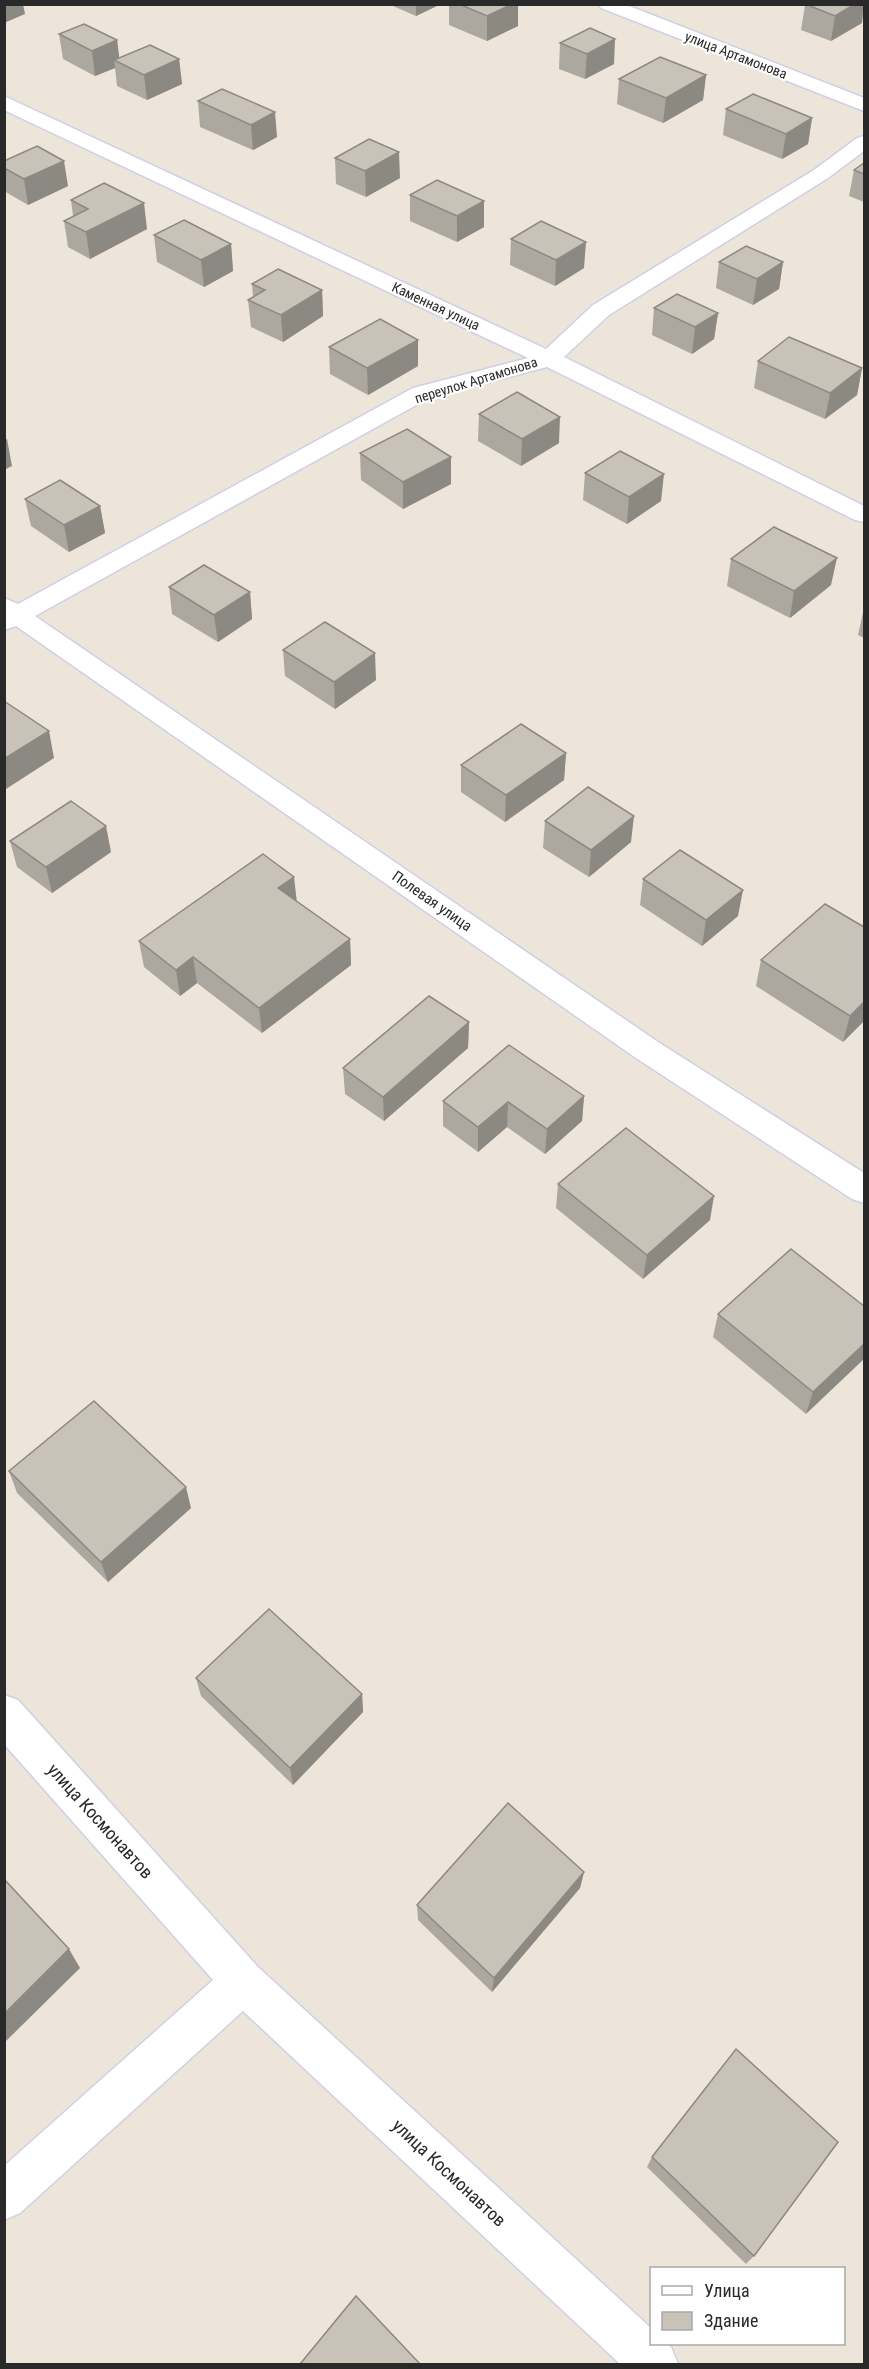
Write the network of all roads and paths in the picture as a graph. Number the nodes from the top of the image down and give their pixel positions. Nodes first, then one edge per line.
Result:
1 (607, 4) edge
2 (4, 102) edge
3 (864, 105) edge
4 (864, 142) edge
5 (549, 359) junction
6 (864, 515) edge
7 (8, 614) edge
8 (864, 1190) edge
9 (4, 1714) edge
10 (243, 1982) junction
11 (4, 2197) edge
12 (654, 2364) edge

1 - 3 street, улица Артамонова
2 - 5 street, Каменная улица
4 - 5 street, переулок Артамонова
5 - 6 street, Каменная улица
5 - 7 street, переулок Артамонова
7 - 8 street, Полевая улица
9 - 10 street, улица Космонавтов
10 - 11 street
10 - 12 street, улица Космонавтов

